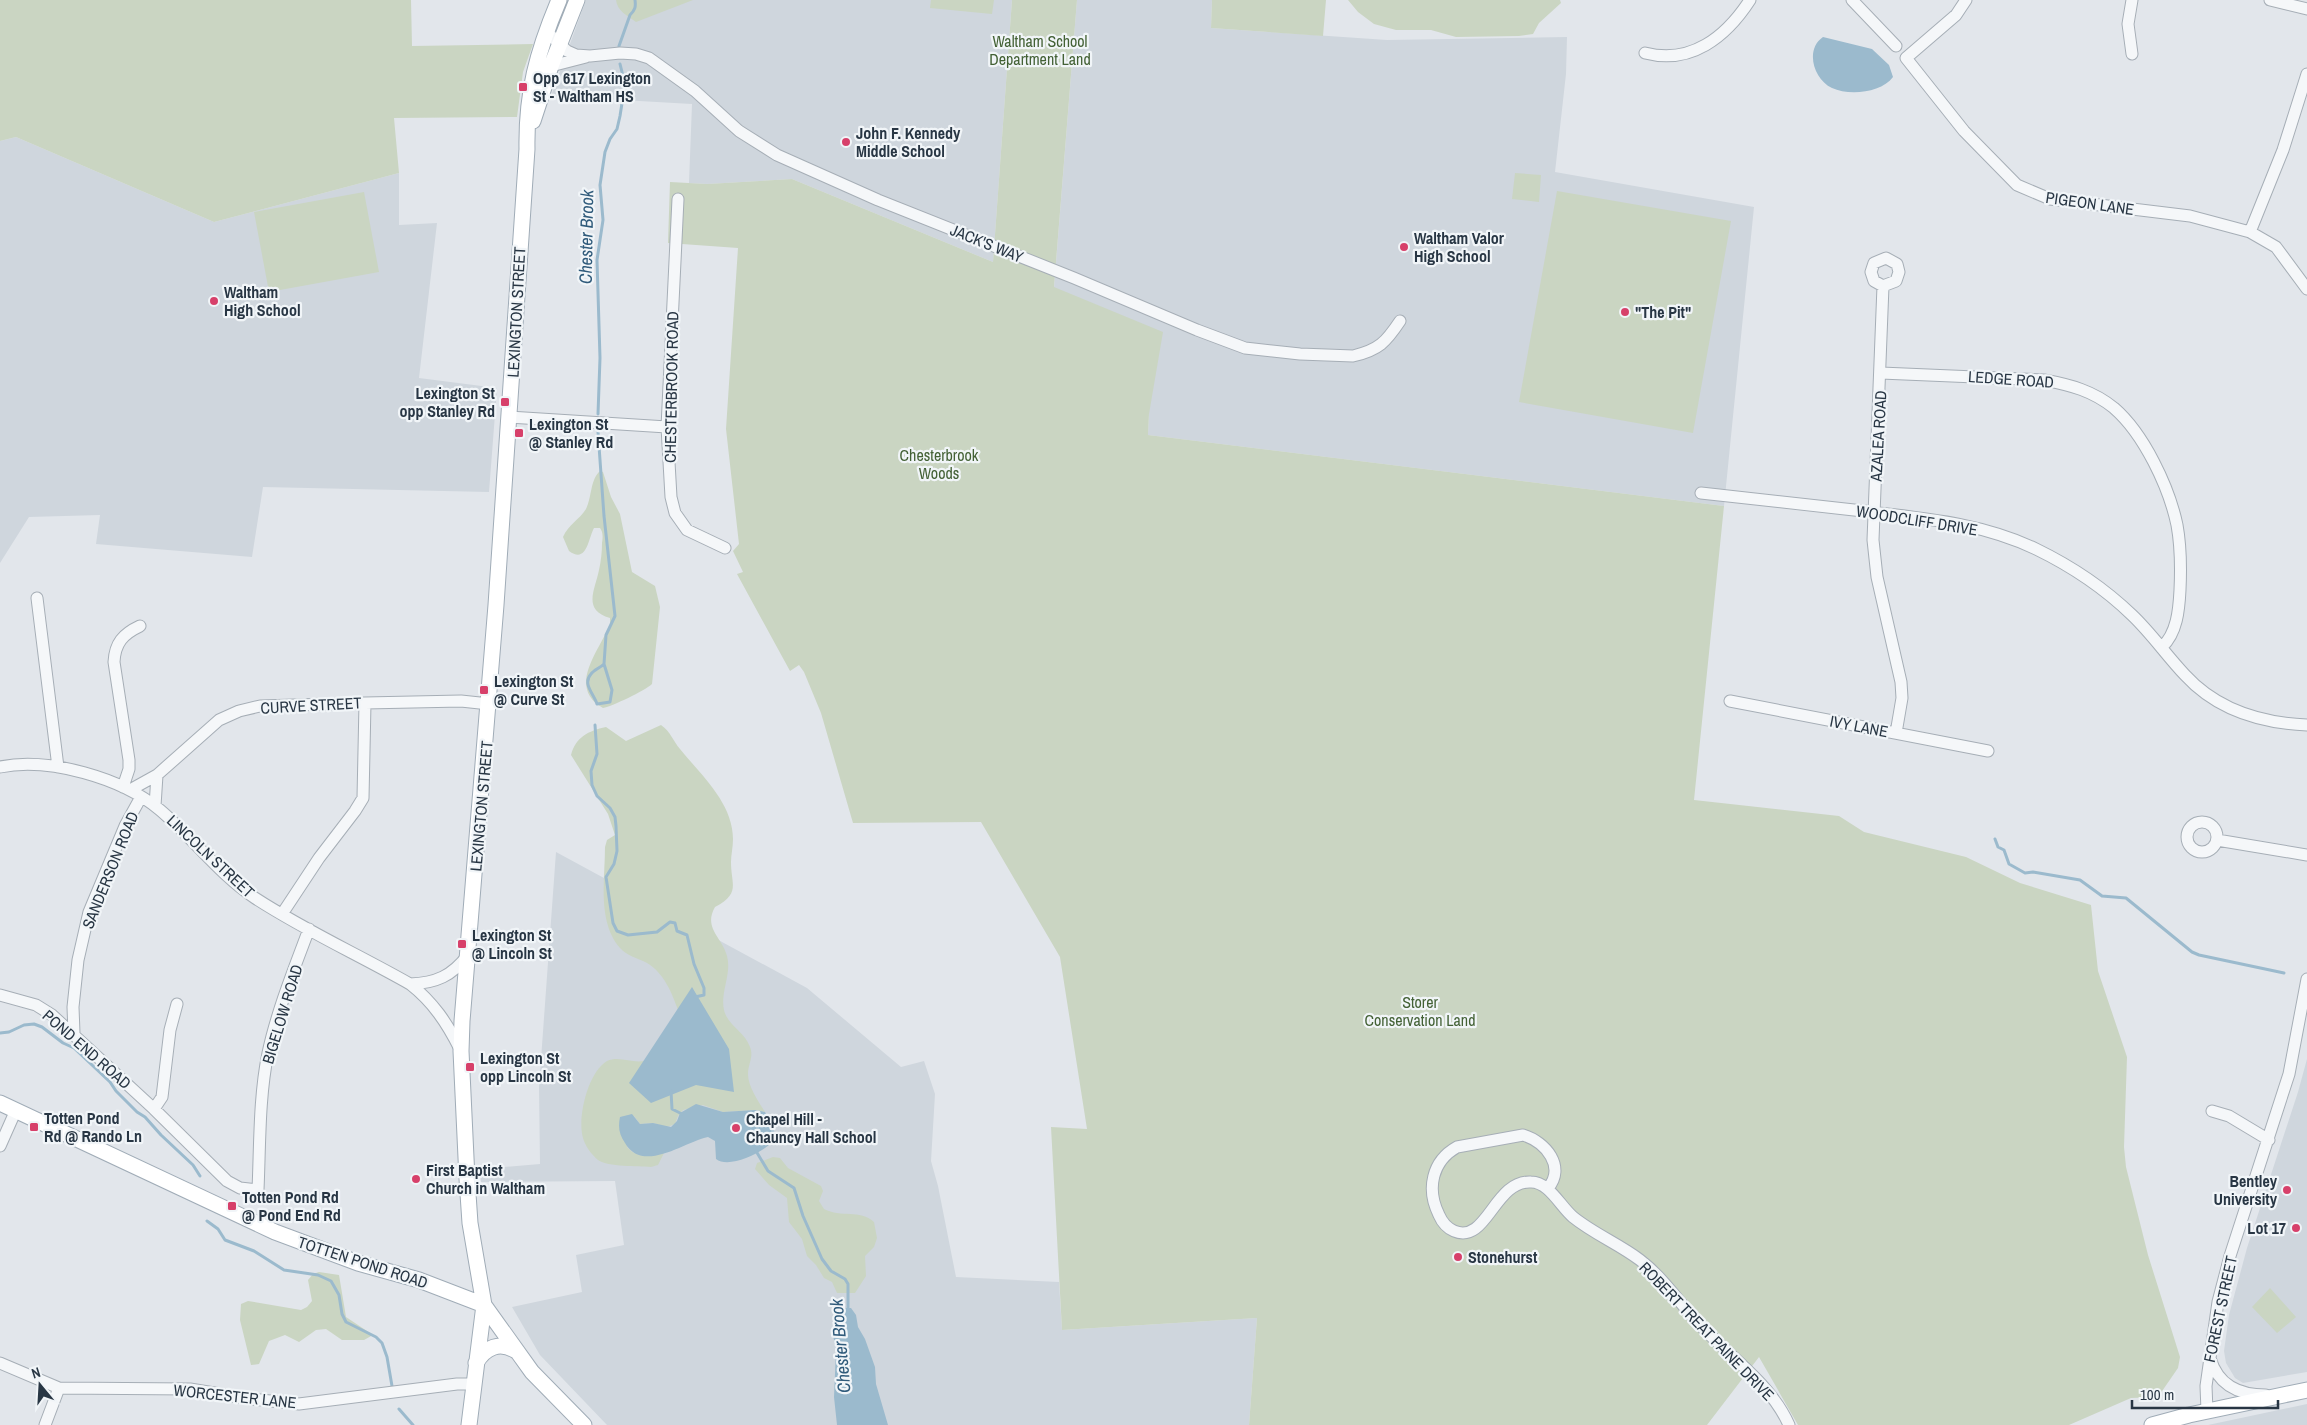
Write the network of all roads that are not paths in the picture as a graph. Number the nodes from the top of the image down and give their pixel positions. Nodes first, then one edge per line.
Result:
1 (559, 0) edge
2 (577, 0) edge
3 (1750, 0) edge
4 (1852, 0) edge
5 (1966, 0) edge
6 (2132, 0) edge
7 (2270, 0) edge
8 (2307, 9) edge
9 (547, 32) junction
10 (560, 43) junction
11 (1896, 46) dead end
12 (1645, 53) dead end
13 (2132, 54) dead end
14 (590, 56) junction
15 (551, 66) junction
16 (2307, 74) edge
17 (527, 149) junction
18 (678, 199) dead end
19 (2250, 232) junction
20 (1883, 286) dead end
21 (2307, 289) edge
22 (1400, 321) dead end
23 (1881, 373) junction
24 (509, 417) junction
25 (667, 427) junction
26 (1702, 493) dead end
27 (1874, 512) junction
28 (725, 548) dead end
29 (38, 598) dead end
30 (140, 626) dead end
31 (2162, 647) junction
32 (1730, 702) dead end
33 (364, 703) junction
34 (489, 704) junction
35 (2307, 725) edge
36 (1896, 733) junction
37 (1988, 751) dead end
38 (0, 767) edge
39 (58, 767) junction
40 (157, 775) junction
41 (126, 789) junction
42 (141, 797) junction
43 (155, 806) junction
44 (2216, 840) dead end
45 (2307, 855) edge
46 (282, 914) junction
47 (309, 929) junction
48 (469, 954) junction
49 (2307, 979) edge
50 (410, 984) junction
51 (0, 995) edge
52 (177, 1004) dead end
53 (74, 1033) junction
54 (461, 1051) junction
55 (0, 1103) edge
56 (154, 1109) junction
57 (16, 1110) junction
58 (2212, 1111) dead end
59 (2268, 1140) junction
60 (0, 1146) edge
61 (1548, 1188) junction
62 (258, 1190) joint
63 (484, 1305) junction
64 (516, 1351) junction
65 (2209, 1355) junction
66 (476, 1362) junction
67 (0, 1363) edge
68 (473, 1384) junction
69 (59, 1388) junction
70 (2301, 1391) edge
71 (2207, 1410) junction
72 (46, 1425) edge
73 (469, 1425) edge
74 (584, 1425) edge
75 (1789, 1425) edge
76 (2152, 1425) edge

1 - 9 main road, LEXINGTON STREET
2 - 10 main road, LEXINGTON STREET
3 - 12 street
4 - 11 street
5 - 19 street, PIGEON LANE
6 - 13 street
7 - 8 street
9 - 10 street, JACK'S WAY
9 - 17 main road, LEXINGTON STREET
10 - 14 street, JACK'S WAY
10 - 15 main road, LEXINGTON STREET
14 - 15 street, JACK'S WAY
14 - 22 street, JACK'S WAY
15 - 17 main road, LEXINGTON STREET
16 - 19 street
17 - 24 main road, LEXINGTON STREET
18 - 25 street, CHESTERBROOK ROAD
19 - 21 street, PIGEON LANE
20 - 23 street, AZALEA ROAD
23 - 27 street, AZALEA ROAD
23 - 31 street, LEDGE ROAD
24 - 25 street
24 - 34 main road, LEXINGTON STREET
25 - 28 street, CHESTERBROOK ROAD
26 - 27 street, WOODCLIFF DRIVE
27 - 31 street, WOODCLIFF DRIVE
27 - 36 street, AZALEA ROAD
29 - 39 street
30 - 41 street
31 - 35 street, WOODCLIFF DRIVE
32 - 36 street, IVY LANE
33 - 34 street, CURVE STREET
33 - 40 street, CURVE STREET
33 - 46 street
34 - 48 main road, LEXINGTON STREET
36 - 37 street, IVY LANE
38 - 39 street, LINCOLN STREET
39 - 41 street, LINCOLN STREET
40 - 41 street, CURVE STREET
40 - 43 street
41 - 42 street, LINCOLN STREET
42 - 43 street, LINCOLN STREET
42 - 53 street, SANDERSON ROAD
43 - 46 street, LINCOLN STREET
44 - 45 street
46 - 47 street, LINCOLN STREET
47 - 50 street, LINCOLN STREET
47 - 62 street, BIGELOW ROAD
48 - 50 street
48 - 54 main road, LEXINGTON STREET
49 - 59 street, FOREST STREET
50 - 54 street, LINCOLN STREET
51 - 53 street, POND END ROAD
52 - 56 street
53 - 56 street, POND END ROAD
54 - 63 main road, LEXINGTON STREET
55 - 57 main road, TOTTEN POND ROAD
56 - 62 street, POND END ROAD
57 - 60 street
57 - 63 main road, TOTTEN POND ROAD
58 - 59 street
59 - 65 street, FOREST STREET
61 - 61 street
61 - 75 street, ROBERT TREAT PAINE DRIVE
63 - 64 main road, LEXINGTON STREET
63 - 66 main road
64 - 66 main road
64 - 74 main road, LEXINGTON STREET
65 - 70 street
65 - 71 street, FOREST STREET
66 - 68 main road
67 - 69 street, WORCESTER LANE
68 - 69 street, WORCESTER LANE
68 - 73 main road
69 - 72 street
70 - 71 main road
71 - 76 main road

